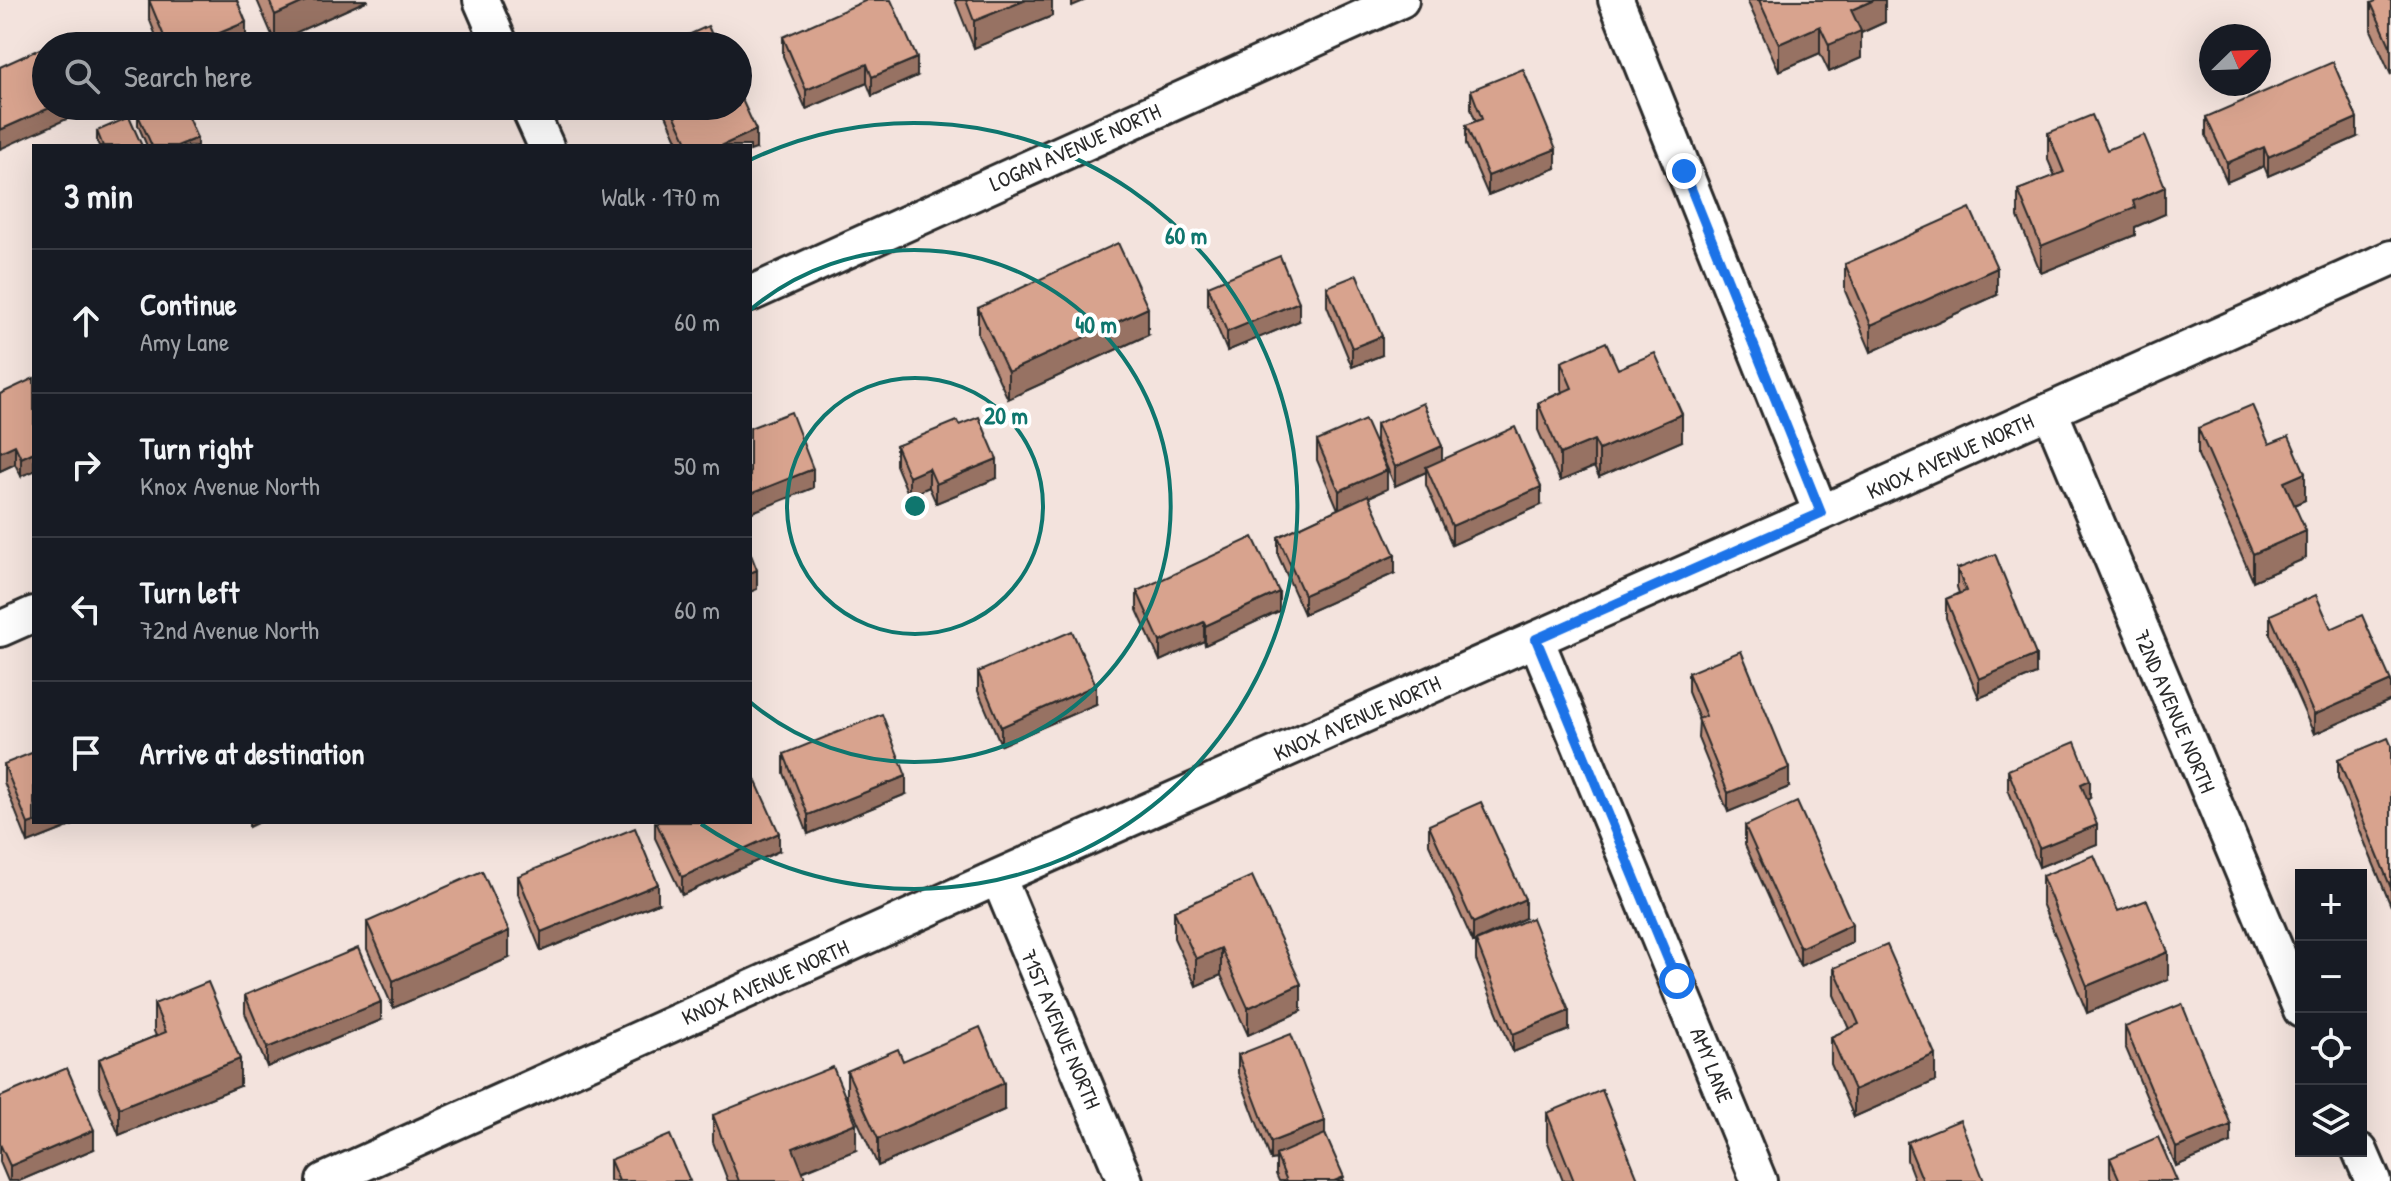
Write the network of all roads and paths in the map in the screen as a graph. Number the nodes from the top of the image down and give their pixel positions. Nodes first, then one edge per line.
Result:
1 (481, 0) edge
2 (1401, 0) edge
3 (1616, 0) edge
4 (495, 32) edge
5 (534, 120) edge
6 (545, 144) edge
7 (2391, 258) edge
8 (752, 293) edge
9 (2050, 411) junction
10 (1821, 513) junction
11 (32, 615) edge
12 (0, 629) edge
13 (1536, 639) junction
14 (998, 877) junction
15 (2295, 996) edge
16 (2363, 1157) edge
17 (324, 1181) edge
18 (1125, 1181) edge
19 (1759, 1181) edge
20 (2373, 1181) edge

1 - 4 street
2 - 8 street, LOGAN AVENUE NORTH
3 - 10 street
5 - 6 street
7 - 9 street, KNOX AVENUE NORTH
9 - 10 street, KNOX AVENUE NORTH
9 - 15 street, 72ND AVENUE NORTH
10 - 13 street, KNOX AVENUE NORTH
11 - 12 street
13 - 14 street, KNOX AVENUE NORTH
13 - 19 street, AMY LANE
14 - 17 street, KNOX AVENUE NORTH
14 - 18 street, 71ST AVENUE NORTH
16 - 20 street

